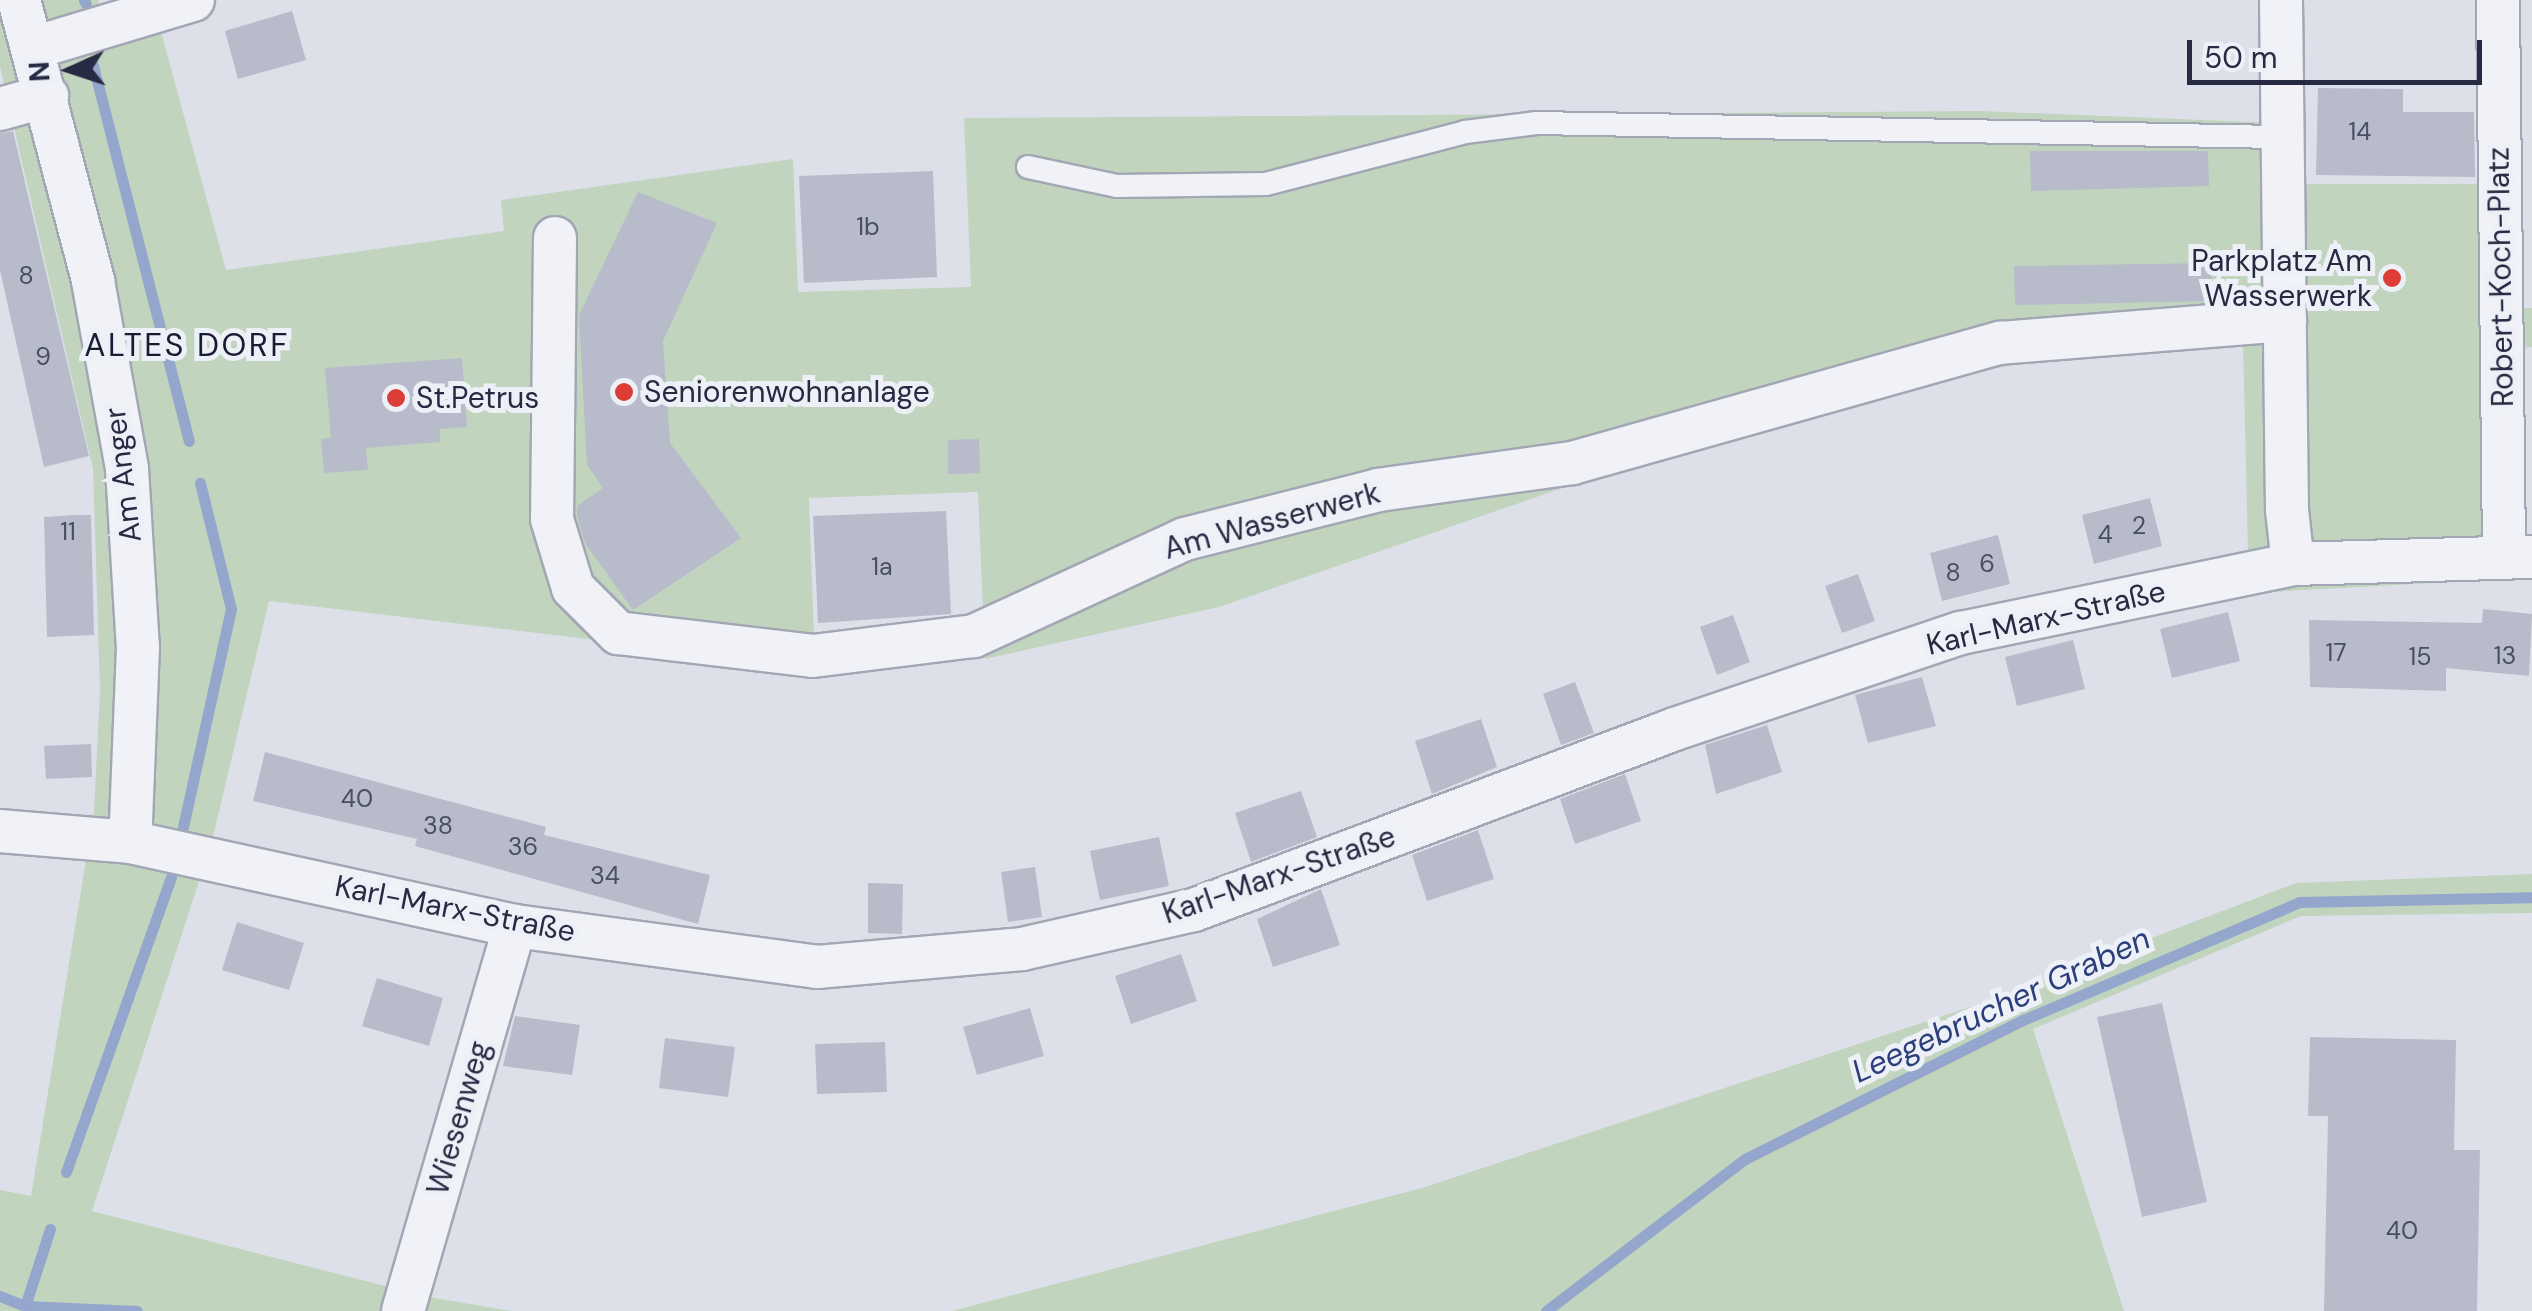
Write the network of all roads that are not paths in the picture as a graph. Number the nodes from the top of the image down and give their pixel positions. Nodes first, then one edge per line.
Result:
1 (19, 0) edge
2 (194, 0) edge
3 (2282, 0) edge
4 (2498, 0) edge
5 (33, 48) junction
6 (47, 96) junction
7 (0, 108) edge
8 (2282, 138) junction
9 (1028, 167) dead end
10 (555, 238) dead end
11 (2285, 320) junction
12 (2518, 555) edge
13 (2292, 564) junction
14 (0, 831) edge
15 (130, 842) junction
16 (515, 926) junction
17 (404, 1311) edge

1 - 5 street, Am Anger
2 - 5 street
3 - 8 street
4 - 12 street, Robert-Koch-Platz
5 - 6 street, Am Anger
6 - 7 street
6 - 15 street, Am Anger
8 - 9 lane
8 - 11 street
10 - 11 street, Am Wasserwerk
11 - 13 street
12 - 13 street, Karl-Marx-Straße
13 - 16 street, Karl-Marx-Straße
14 - 15 street, Karl-Marx-Straße
15 - 16 street, Karl-Marx-Straße
16 - 17 street, Wiesenweg

